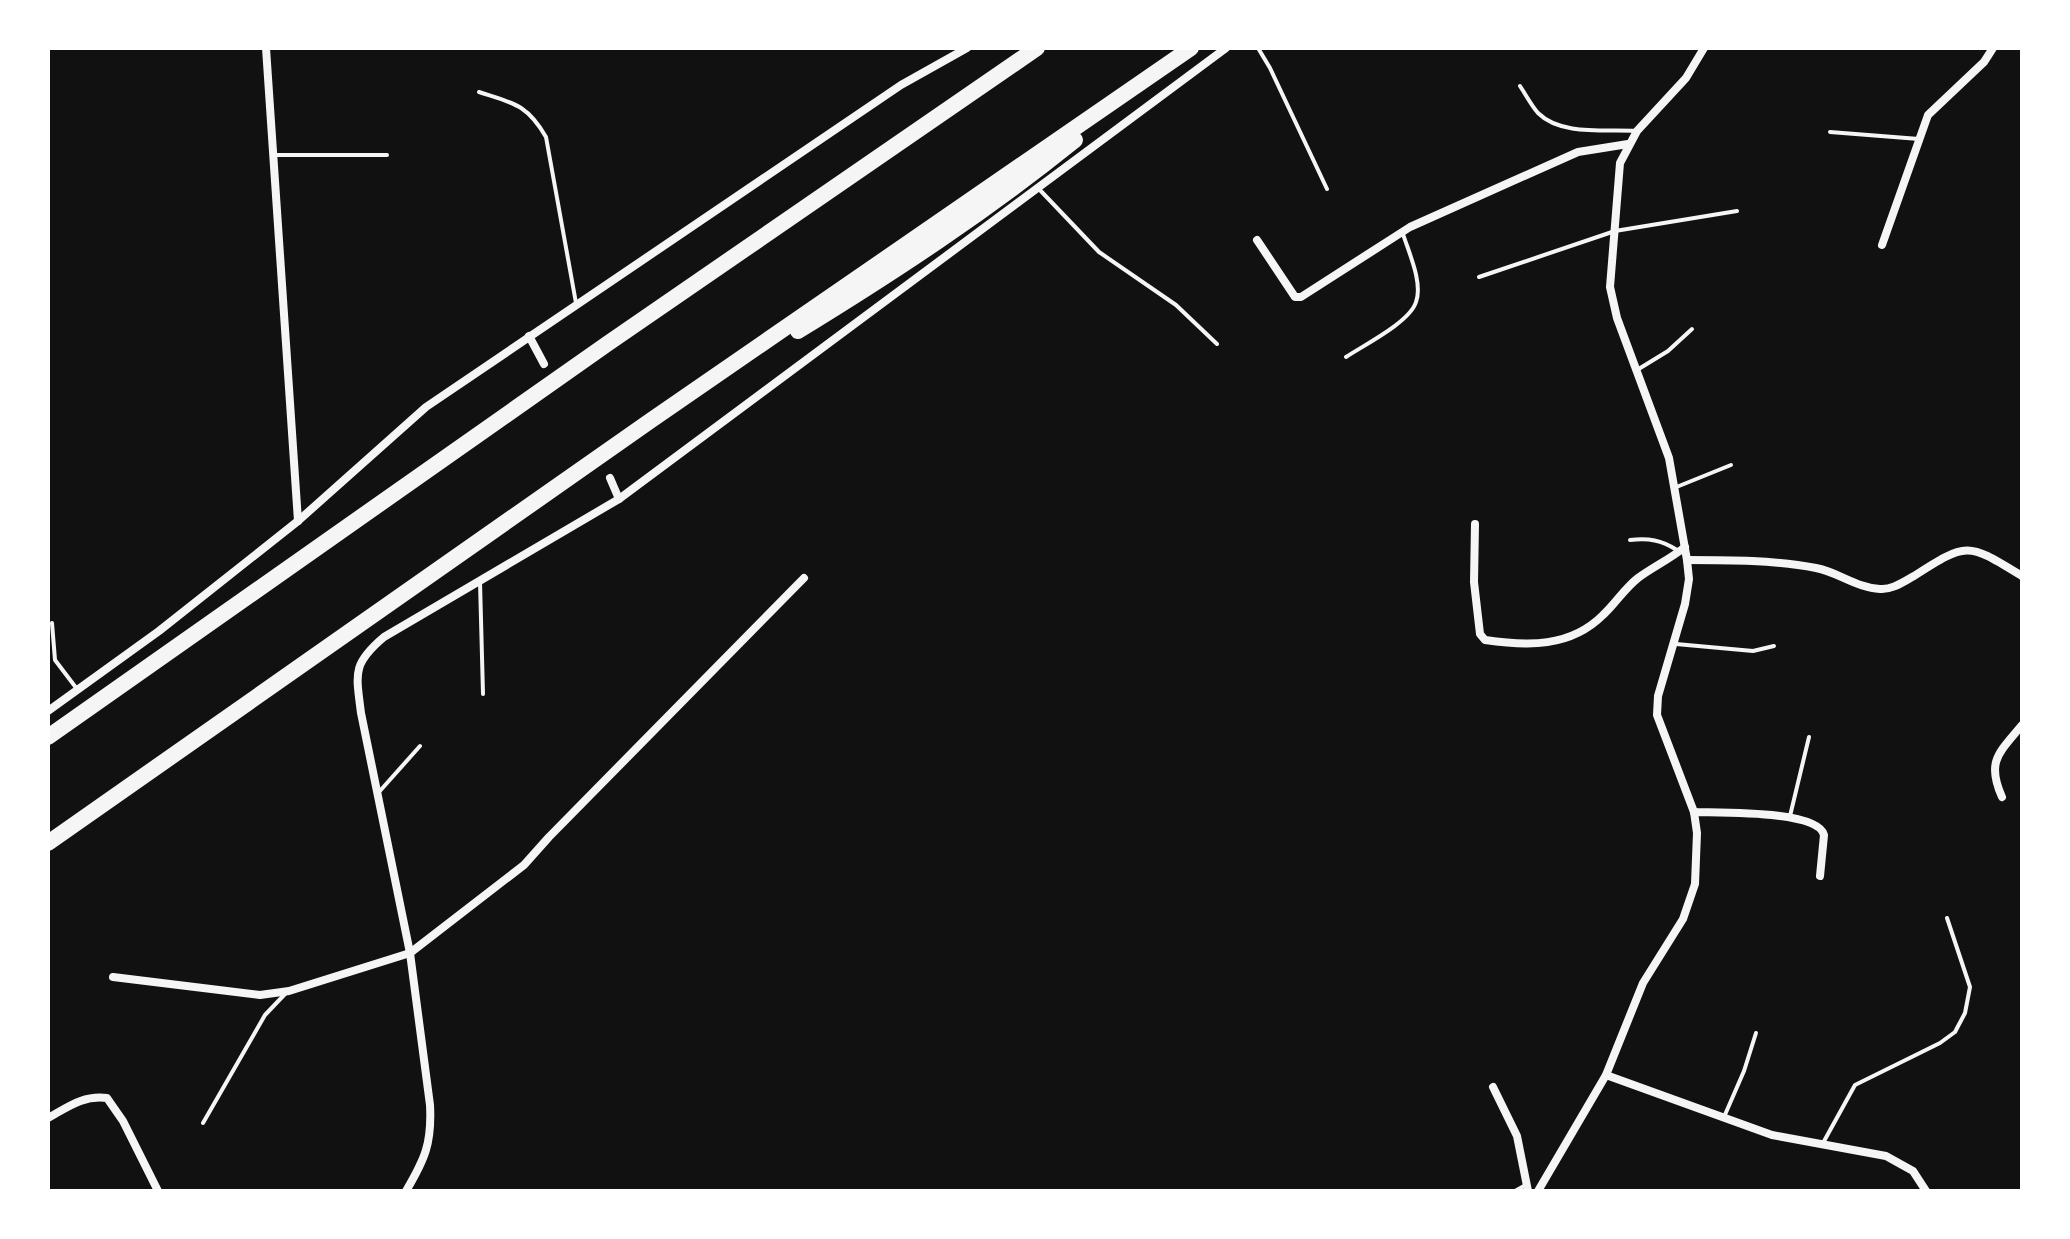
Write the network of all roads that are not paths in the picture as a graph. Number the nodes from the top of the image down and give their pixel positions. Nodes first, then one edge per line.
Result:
1 (266, 48) edge
2 (967, 48) edge
3 (1037, 48) edge
4 (1191, 48) edge
5 (1226, 48) edge
6 (1258, 48) edge
7 (1704, 48) edge
8 (1993, 48) edge
9 (1520, 86) dead end
10 (479, 92) dead end
11 (1637, 131) junction
12 (1830, 132) dead end
13 (1922, 140) junction
14 (1628, 144) junction
15 (273, 155) junction
16 (387, 155) dead end
17 (1038, 188) junction
18 (1327, 189) dead end
19 (1737, 211) dead end
20 (1615, 231) junction
21 (1402, 232) junction
22 (1257, 240) dead end
23 (1882, 245) dead end
24 (1479, 277) dead end
25 (576, 304) junction
26 (1692, 329) dead end
27 (529, 336) junction
28 (1217, 344) dead end
29 (1346, 357) dead end
30 (544, 364) dead end
31 (1637, 370) junction
32 (1731, 465) dead end
33 (610, 478) dead end
34 (1674, 488) junction
35 (619, 499) junction
36 (298, 521) junction
37 (1475, 524) dead end
38 (1630, 540) dead end
39 (1682, 549) junction
40 (1687, 560) junction
41 (2022, 576) edge
42 (804, 578) dead end
43 (480, 582) junction
44 (52, 623) dead end
45 (1673, 643) junction
46 (1774, 646) dead end
47 (77, 690) junction
48 (483, 694) dead end
49 (48, 711) edge
50 (2022, 725) edge
51 (48, 737) edge
52 (1809, 737) dead end
53 (420, 746) dead end
54 (377, 794) junction
55 (2002, 797) dead end
56 (1694, 812) junction
57 (1790, 818) junction
58 (48, 843) edge
59 (1820, 876) dead end
60 (1947, 918) dead end
61 (410, 953) junction
62 (113, 977) dead end
63 (289, 991) junction
64 (1756, 1033) dead end
65 (1606, 1075) junction
66 (1493, 1087) dead end
67 (1724, 1117) junction
68 (48, 1118) edge
69 (203, 1123) dead end
70 (1823, 1143) junction
71 (1528, 1188) edge
72 (158, 1191) edge
73 (406, 1191) edge
74 (1515, 1191) edge
75 (1538, 1191) edge
76 (1926, 1191) edge

1 - 15 street
2 - 25 street
3 - 51 highway
4 - 58 highway
5 - 17 street
6 - 18 lane
7 - 11 street
8 - 13 street
9 - 11 lane
10 - 25 lane
11 - 14 street
12 - 13 lane
13 - 23 street
14 - 20 street
14 - 21 street
15 - 16 lane
15 - 36 street
17 - 28 lane
17 - 35 street
19 - 20 lane
20 - 24 lane
20 - 31 street
21 - 22 street
21 - 29 lane
25 - 27 street
26 - 31 lane
27 - 30 street
27 - 36 street
31 - 34 street
32 - 34 lane
33 - 35 street
34 - 39 street
35 - 43 street
36 - 47 street
37 - 39 street
38 - 39 lane
39 - 40 street
40 - 41 street
40 - 45 street
42 - 61 street
43 - 48 lane
43 - 54 street
44 - 47 lane
45 - 46 lane
45 - 56 street
47 - 49 street
50 - 55 street
52 - 57 lane
53 - 54 lane
54 - 61 street
56 - 57 street
56 - 65 street
57 - 59 street
60 - 70 lane
61 - 63 street
61 - 73 street
62 - 63 street
63 - 69 lane
64 - 67 lane
65 - 67 street
65 - 75 street
66 - 71 street
67 - 70 street
68 - 72 street
70 - 76 street
71 - 74 lane

